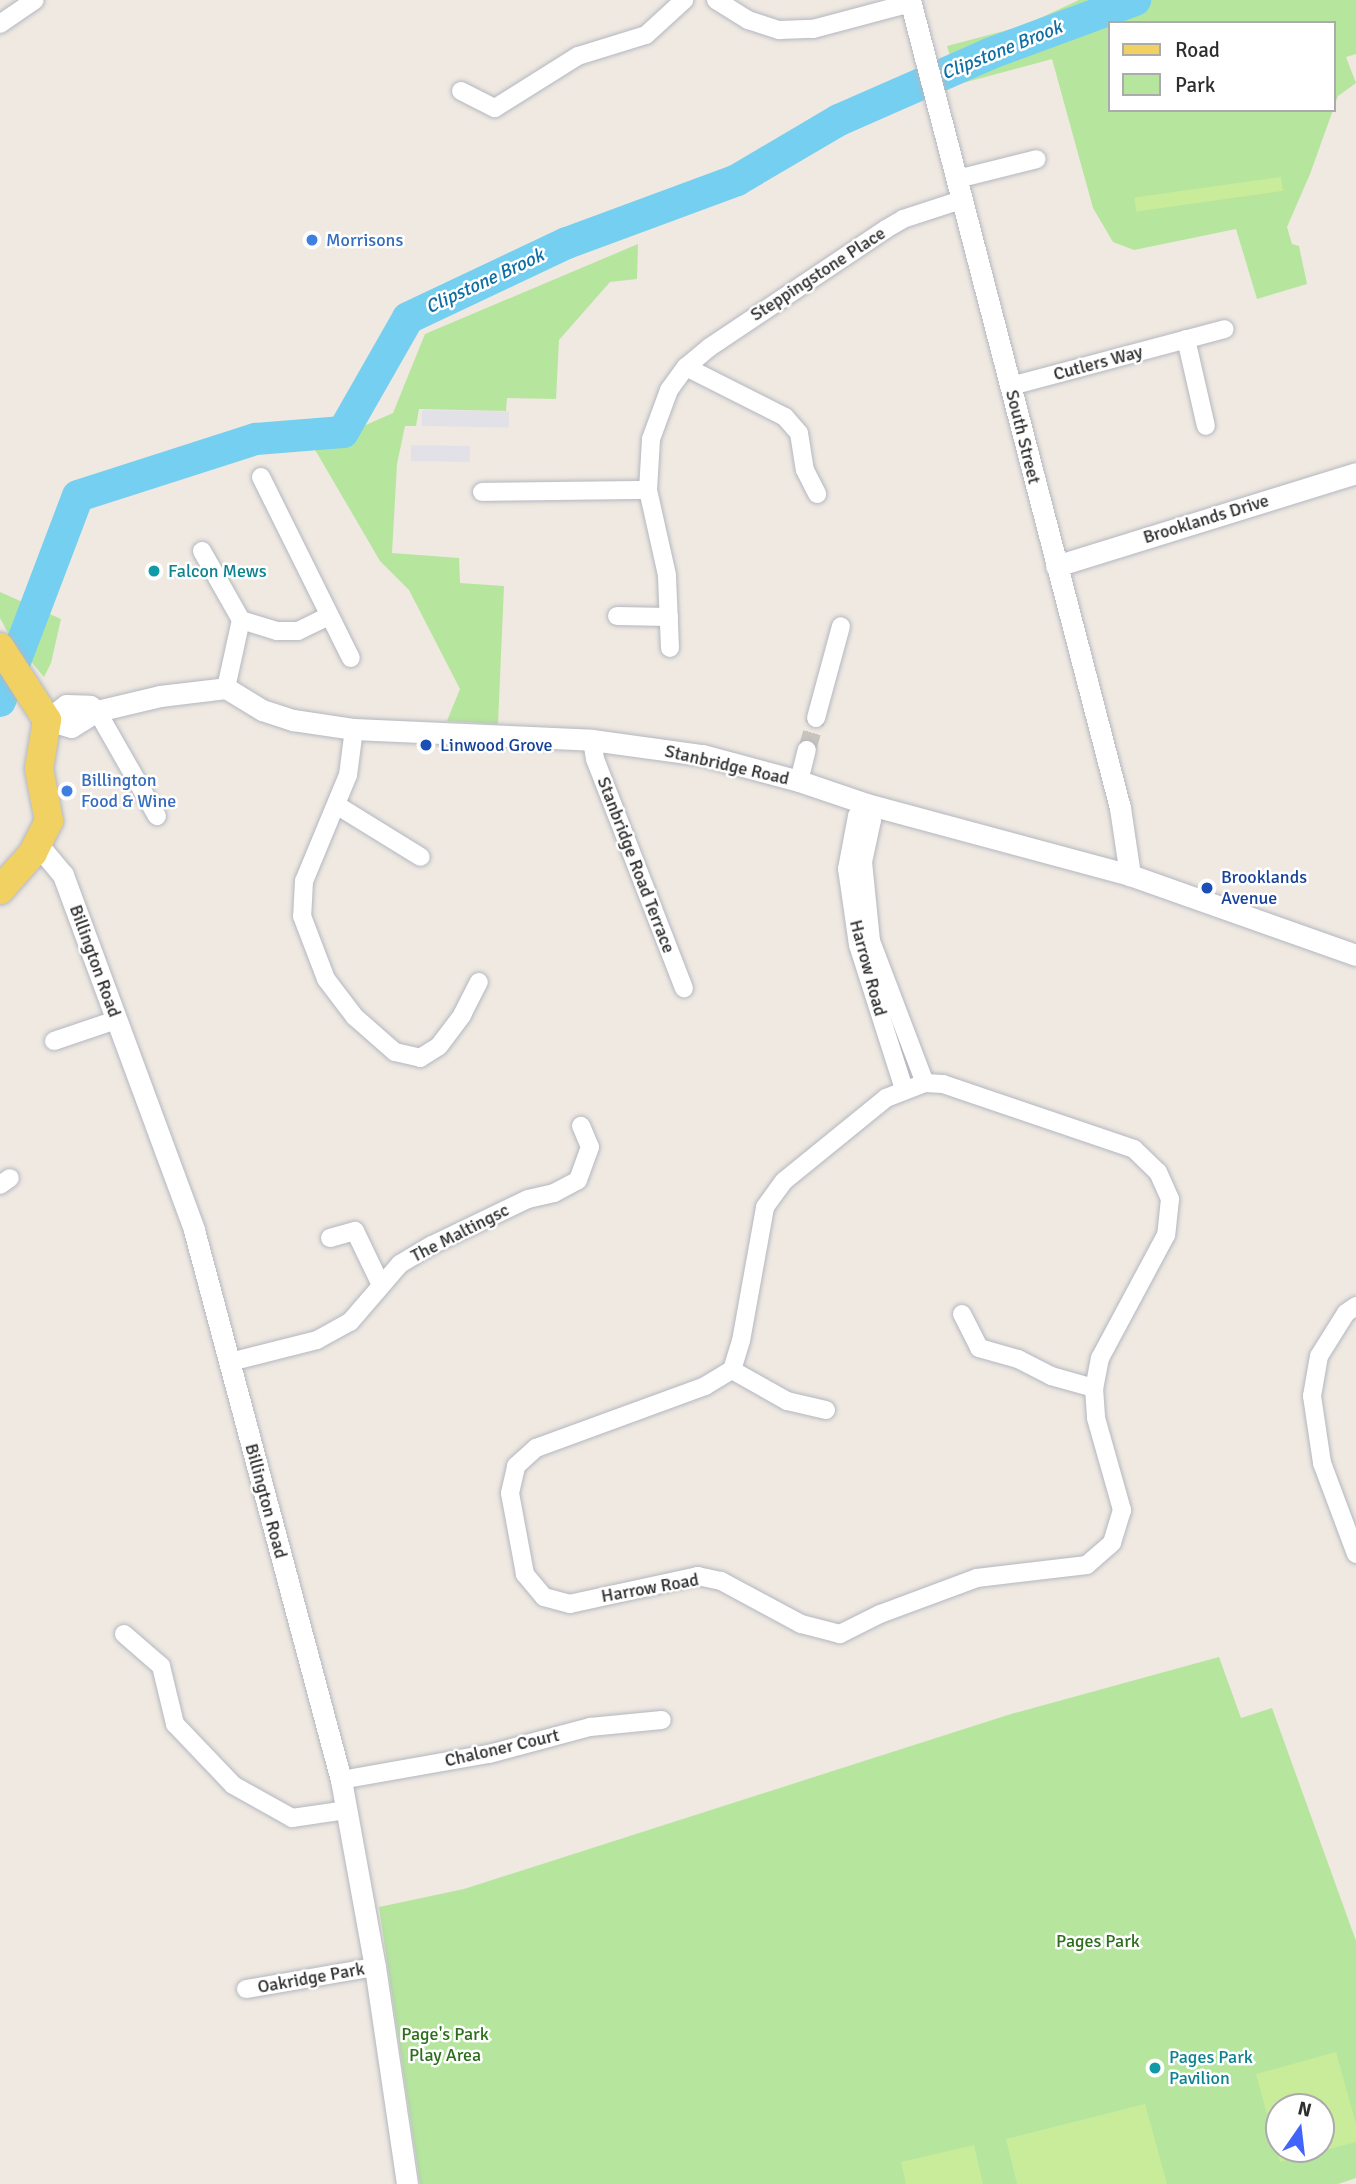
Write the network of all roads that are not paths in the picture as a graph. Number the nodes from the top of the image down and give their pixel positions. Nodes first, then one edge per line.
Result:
1 (35, 0) edge
2 (684, 0) edge
3 (716, 0) edge
4 (911, 1) edge
5 (0, 24) edge
6 (461, 91) dead end
7 (1037, 159) dead end
8 (957, 179) junction
9 (961, 200) junction
10 (1226, 329) dead end
11 (1186, 339) junction
12 (686, 367) junction
13 (1011, 386) junction
14 (1206, 426) dead end
15 (1356, 473) edge
16 (261, 477) dead end
17 (648, 490) junction
18 (482, 492) dead end
19 (817, 494) dead end
20 (202, 551) dead end
21 (1056, 566) junction
22 (329, 616) junction
23 (617, 616) dead end
24 (669, 617) junction
25 (242, 620) junction
26 (841, 626) dead end
27 (670, 648) dead end
28 (2, 651) edge
29 (351, 659) dead end
30 (226, 688) junction
31 (41, 709) junction
32 (97, 711) junction
33 (816, 718) tunnel mouth
34 (354, 729) junction
35 (592, 740) junction
36 (807, 750) tunnel mouth
37 (799, 781) junction
38 (867, 804) junction
39 (338, 806) junction
40 (157, 816) dead end
41 (38, 845) junction
42 (421, 857) dead end
43 (1130, 875) junction
44 (0, 890) edge
45 (1356, 955) edge
46 (479, 982) dead end
47 (684, 988) dead end
48 (117, 1020) junction
49 (54, 1041) dead end
50 (925, 1083) junction
51 (904, 1089) junction
52 (581, 1126) dead end
53 (330, 1238) dead end
54 (382, 1285) junction
55 (1356, 1306) edge
56 (962, 1314) dead end
57 (229, 1362) junction
58 (732, 1370) junction
59 (1094, 1388) junction
60 (826, 1410) dead end
61 (1356, 1554) edge
62 (124, 1634) dead end
63 (662, 1720) dead end
64 (341, 1780) junction
65 (347, 1810) junction
66 (375, 1967) junction
67 (246, 1989) dead end
68 (407, 2184) edge

1 - 5 street
2 - 6 street
3 - 4 street
4 - 8 street, South Street
7 - 8 street
8 - 9 street, South Street
9 - 12 street, Steppingstone Place
9 - 13 street, South Street
10 - 11 street, Cutlers Way
11 - 13 street, Cutlers Way
11 - 14 street
12 - 17 street, Steppingstone Place
12 - 19 street
13 - 21 street, South Street
15 - 21 street, Brooklands Drive
16 - 22 street
17 - 18 street
17 - 24 street, Steppingstone Place
20 - 25 street
21 - 43 street, South Street
22 - 25 street
22 - 29 street
23 - 24 street
24 - 27 street, Steppingstone Place
25 - 30 street
26 - 33 street
28 - 31 main road
30 - 32 street
30 - 34 street, Stanbridge Road
31 - 32 street
31 - 41 main road
32 - 40 street
34 - 35 street, Stanbridge Road
34 - 39 street
35 - 37 street, Stanbridge Road
35 - 47 street, Stanbridge Road Terrace
36 - 37 street
37 - 38 street, Stanbridge Road
38 - 43 street, Stanbridge Road
38 - 50 street, Harrow Road
38 - 51 street, Harrow Road
39 - 42 street
39 - 46 street
41 - 44 main road
41 - 48 street, Billington Road
43 - 45 street, Stanbridge Road
48 - 49 street
48 - 57 street, Billington Road
50 - 51 street, Harrow Road
50 - 59 street, Harrow Road
51 - 58 street, Harrow Road
52 - 54 street, The Maltingsc
53 - 54 street
54 - 57 street, The Maltingsc
55 - 61 street
56 - 59 street
57 - 64 street, Billington Road
58 - 59 street, Harrow Road
58 - 60 street
62 - 65 street
63 - 64 street, Chaloner Court
64 - 65 street, Billington Road
65 - 66 street, Billington Road
66 - 67 street, Oakridge Park
66 - 68 street, Billington Road

